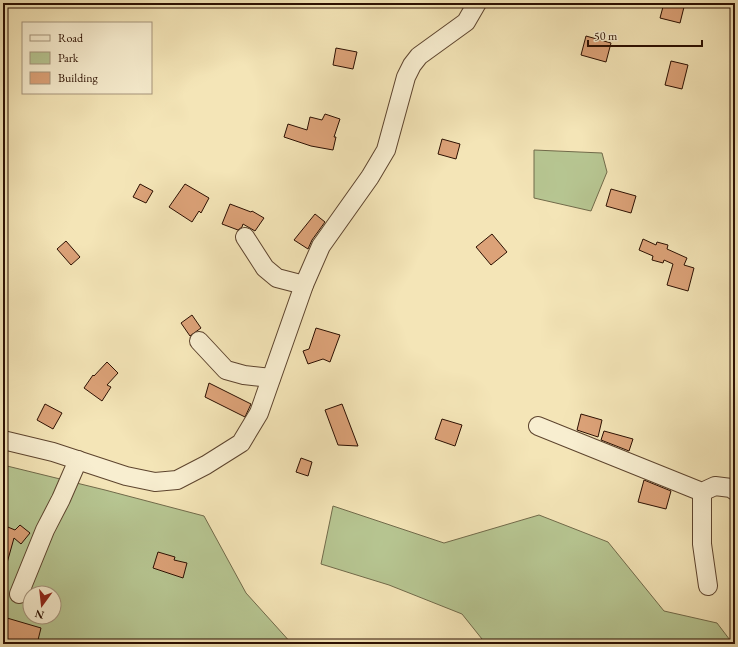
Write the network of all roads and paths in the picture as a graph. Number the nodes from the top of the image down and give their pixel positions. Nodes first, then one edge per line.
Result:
1 (477, 3) edge
2 (245, 237) dead end
3 (304, 285) junction
4 (199, 341) dead end
5 (271, 378) junction
6 (538, 426) dead end
7 (3, 440) edge
8 (78, 460) junction
9 (735, 491) edge
10 (702, 492) junction
11 (708, 586) dead end
12 (19, 594) dead end

1 - 3 street
2 - 3 street
3 - 5 street
4 - 5 street
5 - 8 street
6 - 10 street
7 - 8 street
8 - 12 street
9 - 10 street
10 - 11 street

